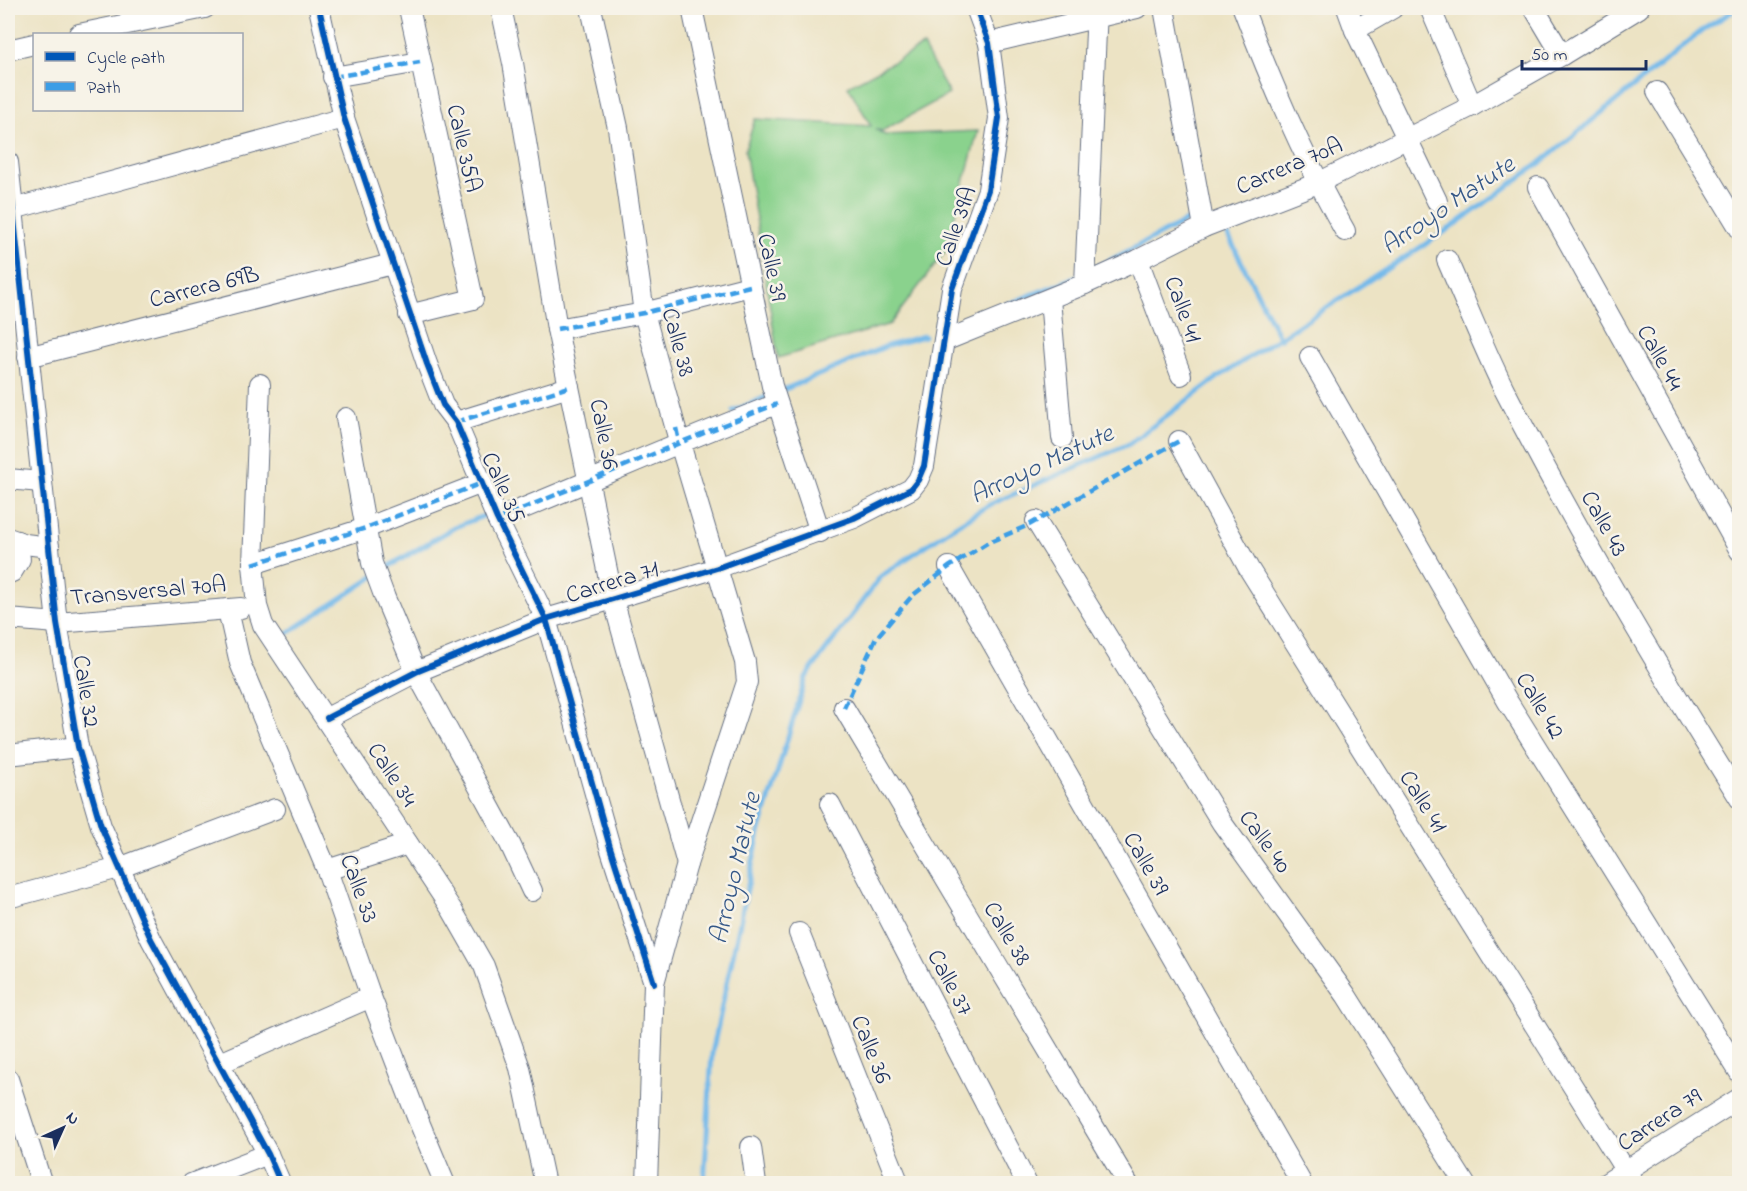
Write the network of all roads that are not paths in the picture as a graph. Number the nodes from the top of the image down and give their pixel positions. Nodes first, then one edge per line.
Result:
1 (205, 8) edge
2 (319, 8) edge
3 (409, 8) edge
4 (501, 8) edge
5 (591, 8) edge
6 (692, 8) edge
7 (976, 8) edge
8 (1137, 8) edge
9 (1164, 8) edge
10 (1244, 8) edge
11 (1347, 8) edge
12 (1393, 8) edge
13 (1430, 8) edge
14 (1534, 8) edge
15 (1637, 8) edge
16 (1097, 12) edge
17 (1355, 30) junction
18 (84, 33) edge
19 (989, 43) junction
20 (33, 44) edge
21 (8, 50) edge
22 (1562, 55) junction
23 (420, 62) junction
24 (333, 77) junction
25 (1657, 92) dead end
26 (1472, 106) junction
27 (344, 118) junction
28 (1406, 139) junction
29 (8, 162) edge
30 (1318, 183) junction
31 (1538, 188) dead end
32 (1437, 201) dead end
33 (13, 209) junction
34 (1204, 227) junction
35 (1740, 229) edge
36 (1345, 231) dead end
37 (1138, 260) junction
38 (1447, 260) dead end
39 (392, 264) junction
40 (1085, 284) junction
41 (750, 286) junction
42 (1050, 299) junction
43 (644, 312) junction
44 (409, 315) junction
45 (16, 324) edge
46 (557, 329) junction
47 (944, 341) junction
48 (28, 357) junction
49 (1310, 357) dead end
50 (1181, 375) dead end
51 (260, 384) dead end
52 (569, 387) junction
53 (775, 397) junction
54 (346, 418) dead end
55 (456, 422) junction
56 (678, 435) junction
57 (1062, 438) dead end
58 (1179, 441) dead end
59 (587, 476) junction
60 (8, 478) edge
61 (41, 482) junction
62 (482, 483) junction
63 (911, 489) joint
64 (495, 513) junction
65 (1036, 521) dead end
66 (366, 528) junction
67 (820, 532) junction
68 (1740, 551) edge
69 (13, 553) edge
70 (50, 555) junction
71 (253, 564) junction
72 (949, 567) dead end
73 (717, 568) junction
74 (613, 599) junction
75 (257, 606) junction
76 (228, 610) junction
77 (546, 619) junction
78 (8, 620) edge
79 (57, 623) junction
80 (416, 672) junction
81 (844, 708) dead end
82 (327, 718) junction
83 (78, 747) junction
84 (8, 755) edge
85 (1740, 800) edge
86 (830, 804) dead end
87 (275, 809) dead end
88 (408, 844) junction
89 (687, 864) junction
90 (119, 868) junction
91 (327, 870) junction
92 (532, 891) dead end
93 (8, 898) edge
94 (799, 933) dead end
95 (654, 983) junction
96 (371, 997) junction
97 (218, 1064) junction
98 (1740, 1073) edge
99 (8, 1079) edge
100 (1740, 1098) edge
101 (751, 1147) dead end
102 (268, 1154) junction
103 (1630, 1177) edge
104 (42, 1184) edge
105 (191, 1184) edge
106 (281, 1184) edge
107 (445, 1184) edge
108 (545, 1184) edge
109 (647, 1184) edge
110 (756, 1184) edge
111 (899, 1184) edge
112 (1027, 1184) edge
113 (1128, 1184) edge
114 (1302, 1184) edge
115 (1465, 1184) edge
116 (1605, 1184) edge

1 - 18 street
2 - 24 street, Calle 35
3 - 23 street, Calle 35A
4 - 46 street, Calle 36
5 - 43 street, Calle 38
6 - 41 street, Calle 39
7 - 19 street, Calle 39A
8 - 16 street
9 - 34 street
10 - 30 street
11 - 17 street
12 - 17 street
13 - 26 street
14 - 22 street
15 - 22 street, Carrera 70A
16 - 19 street
16 - 40 street
17 - 28 street
19 - 47 street, Calle 39A
20 - 21 street
22 - 26 street, Carrera 70A
23 - 24 street
23 - 44 street, Calle 35A
24 - 27 street, Calle 35
25 - 35 street
26 - 28 street, Carrera 70A
27 - 33 street
27 - 39 street, Calle 35
28 - 30 street, Carrera 70A
28 - 32 street
29 - 33 street, Calle 32
30 - 34 street, Carrera 70A
30 - 36 street
31 - 68 street, Calle 44
33 - 45 street, Calle 32
34 - 37 street, Carrera 70A
37 - 40 street, Carrera 70A
37 - 50 street, Calle 41
38 - 85 street, Calle 43
39 - 44 street, Calle 35
39 - 48 street, Carrera 69B
40 - 42 street, Carrera 70A
41 - 43 street
41 - 53 street, Calle 39
42 - 47 street, Carrera 70A
42 - 57 street
43 - 46 street
43 - 56 street, Calle 38
44 - 55 street, Calle 35
45 - 48 street, Calle 32
46 - 52 street, Calle 36
47 - 63 street, Calle 39A
48 - 61 street, Calle 32
49 - 98 street, Calle 42
51 - 71 street, Calle 34
52 - 55 street
52 - 59 street, Calle 36
53 - 56 street
53 - 67 street, Calle 39
54 - 66 street
55 - 62 street, Calle 35
56 - 59 street
56 - 73 street, Calle 38
58 - 103 street, Calle 41
59 - 64 street
59 - 74 street, Calle 36
60 - 61 street
61 - 70 street, Calle 32
62 - 64 street, Calle 35
62 - 66 street
63 - 67 street, Carrera 71
64 - 77 street, Calle 35
65 - 115 street, Calle 40
66 - 71 street
66 - 80 street
67 - 73 street, Carrera 71
69 - 70 street
70 - 79 street, Calle 32
71 - 75 street, Calle 34
72 - 114 street, Calle 39
73 - 74 street, Carrera 71
73 - 89 street, Calle 38
74 - 77 street, Carrera 71
74 - 89 street, Calle 36
75 - 76 street, Transversal 70A
75 - 82 street, Calle 34
76 - 79 street, Transversal 70A
76 - 91 street, Calle 33
77 - 80 street, Carrera 71
77 - 95 street, Calle 35
78 - 79 street, Transversal 70A
79 - 83 street, Calle 32
80 - 82 street, Carrera 71
80 - 92 street
81 - 113 street, Calle 38
82 - 88 street, Calle 34
83 - 84 street
83 - 90 street, Calle 32
86 - 112 street, Calle 37
87 - 90 street
88 - 91 street
88 - 108 street, Calle 34
89 - 95 street
90 - 93 street
90 - 97 street, Calle 32
91 - 96 street, Calle 33
94 - 111 street, Calle 36
95 - 109 street
96 - 97 street
96 - 107 street, Calle 33
97 - 102 street, Calle 32
99 - 104 street
100 - 103 street, Carrera 79
101 - 110 street
102 - 105 street
102 - 106 street, Calle 32
103 - 116 street, Carrera 79

